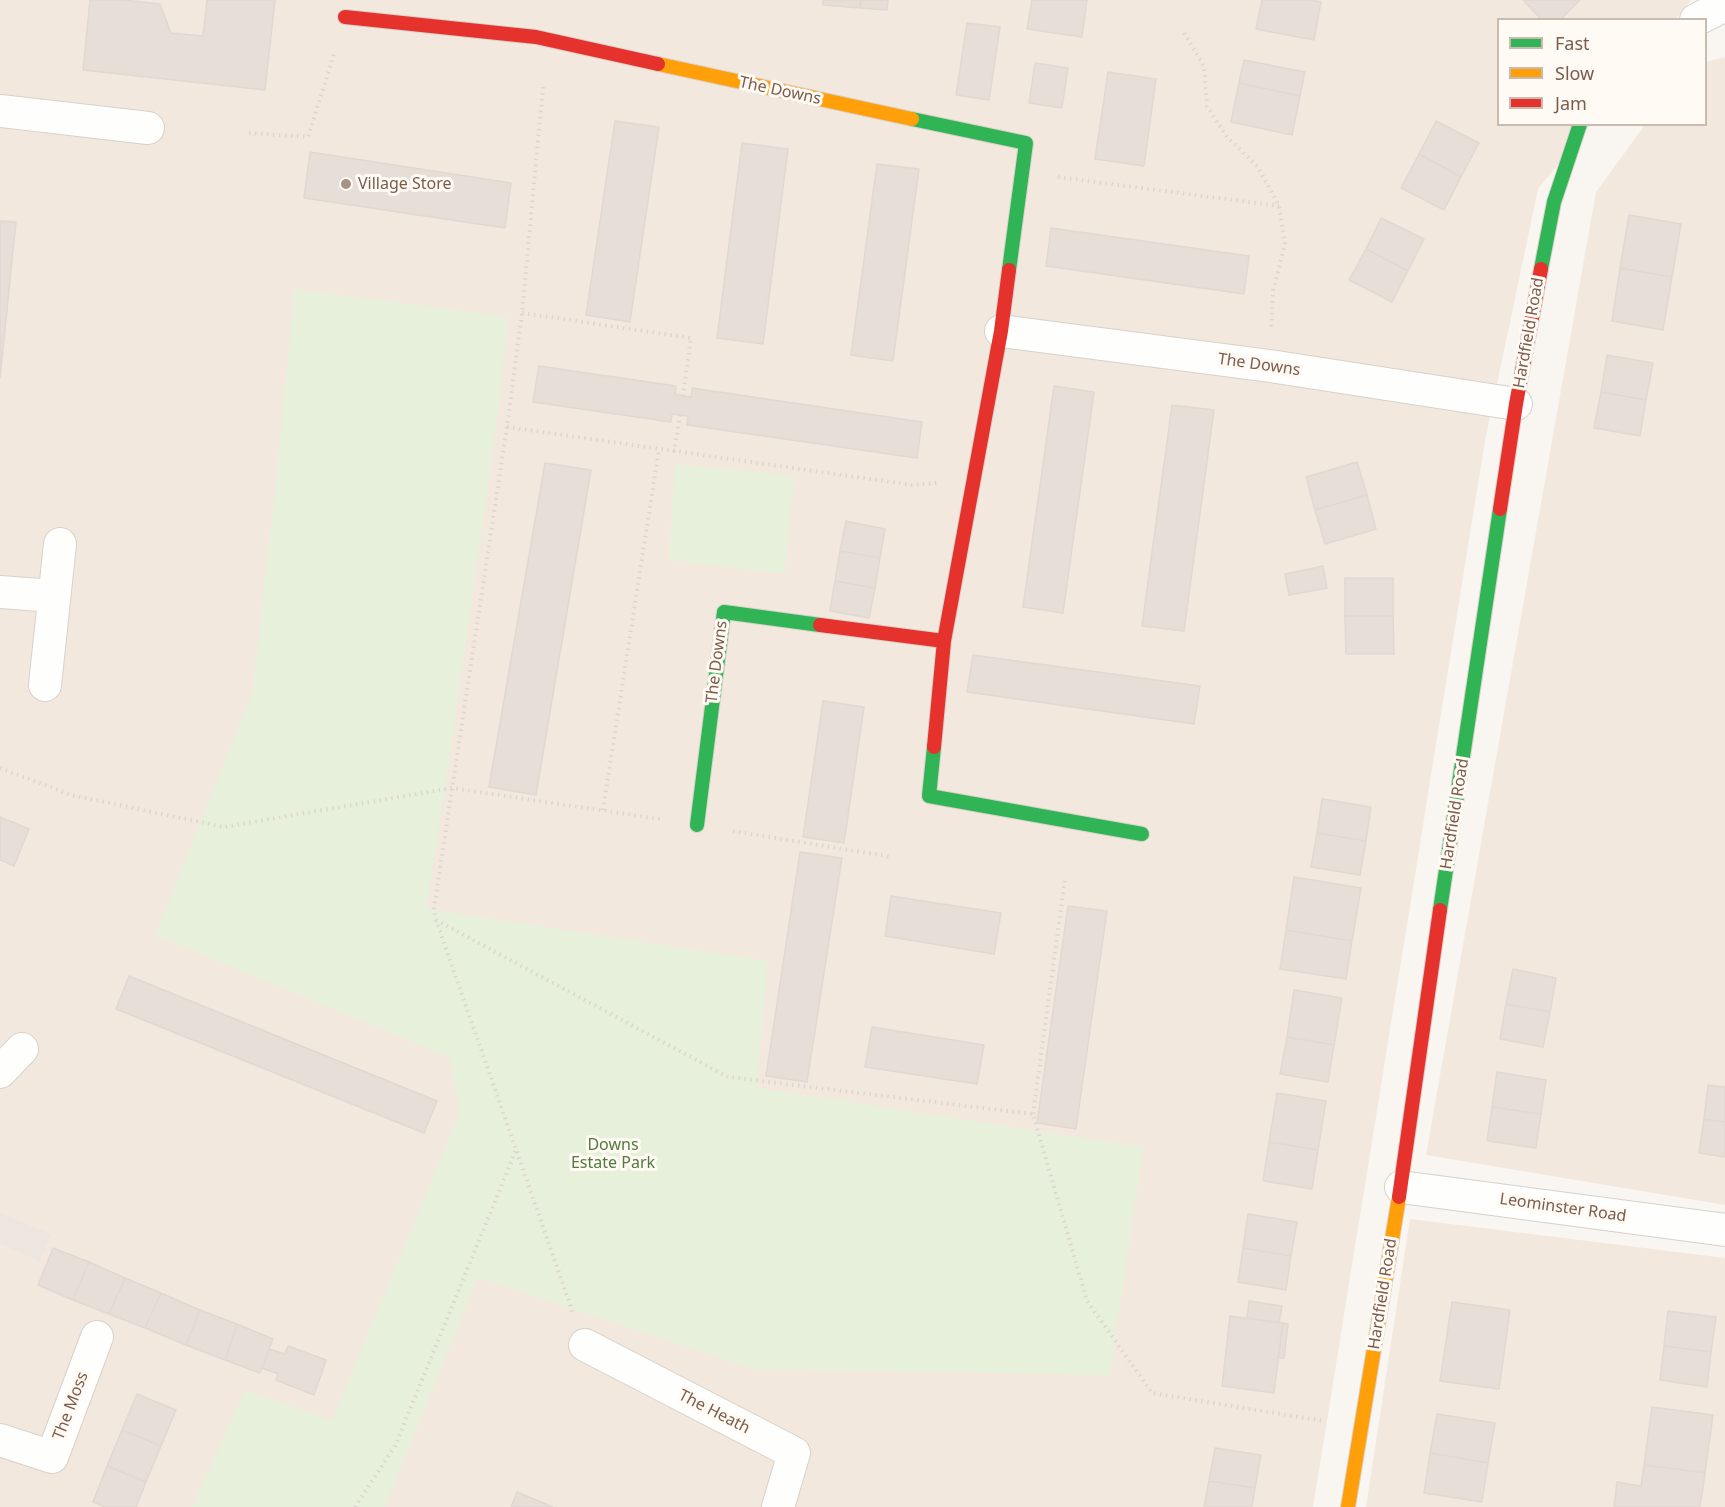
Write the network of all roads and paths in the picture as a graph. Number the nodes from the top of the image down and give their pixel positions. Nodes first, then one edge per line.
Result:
1 (1725, 5) edge
2 (345, 17) joint
3 (1700, 18) edge
4 (1184, 33) dead end
5 (543, 87) dead end
6 (0, 111) edge
7 (1579, 126) edge
8 (148, 128) dead end
9 (249, 133) dead end
10 (1022, 172) junction
11 (1279, 206) junction
12 (522, 313) junction
13 (1001, 331) junction
14 (1270, 366) junction
15 (682, 396) dead end
16 (1516, 404) junction
17 (680, 415) dead end
18 (507, 427) junction
19 (659, 449) junction
20 (674, 452) junction
21 (973, 480) junction
22 (60, 544) dead end
23 (0, 592) edge
24 (53, 596) junction
25 (944, 641) junction
26 (45, 685) dead end
27 (0, 768) edge
28 (452, 788) junction
29 (603, 810) junction
30 (697, 825) junction
31 (1142, 834) dead end
32 (892, 857) dead end
33 (1065, 879) dead end
34 (436, 920) junction
35 (22, 1048) dead end
36 (0, 1072) edge
37 (1033, 1114) junction
38 (516, 1150) junction
39 (1401, 1187) junction
40 (1725, 1230) edge
41 (97, 1337) dead end
42 (585, 1345) joint
43 (1361, 1426) junction
44 (0, 1440) edge
45 (355, 1507) edge
46 (778, 1507) edge
47 (1348, 1507) edge

1 - 3 street
2 - 9 path
2 - 10 street, The Downs
4 - 11 path
5 - 12 path
6 - 8 street
7 - 16 street, Hardfield Road
10 - 11 path
10 - 13 street, The Downs
11 - 14 path
12 - 15 path
12 - 18 path
13 - 14 street, The Downs
13 - 21 street, The Downs
14 - 16 street, The Downs
16 - 39 street, Hardfield Road
17 - 20 path
18 - 19 path
18 - 28 path
19 - 20 path
19 - 29 path
20 - 21 path
21 - 25 street, The Downs
22 - 24 street
23 - 24 street
24 - 26 street
25 - 30 street, The Downs
25 - 31 street, The Downs
27 - 28 path
28 - 29 path
28 - 34 path
29 - 30 path
30 - 32 path
33 - 37 path
34 - 37 path
34 - 38 path
35 - 36 street
37 - 43 path
38 - 42 path
38 - 45 path
39 - 40 street, Leominster Road
39 - 43 street, Hardfield Road
41 - 44 street, The Moss
42 - 46 street, The Heath
43 - 47 street, Hardfield Road

